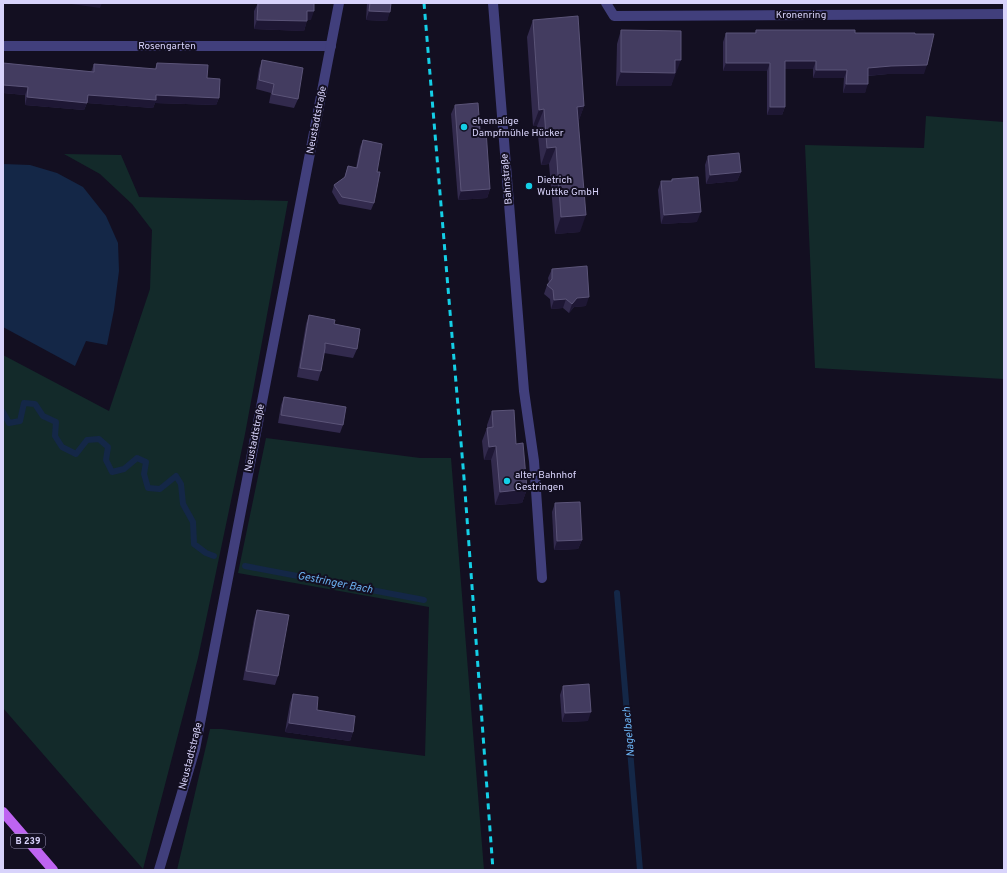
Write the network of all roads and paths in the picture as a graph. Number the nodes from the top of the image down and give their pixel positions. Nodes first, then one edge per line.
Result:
1 (339, 3) edge
2 (493, 3) edge
3 (606, 3) edge
4 (1004, 14) edge
5 (3, 46) edge
6 (331, 46) junction
7 (542, 578) dead end
8 (3, 812) edge
9 (53, 870) edge
10 (159, 870) edge

1 - 6 street, Neustadtstraße
2 - 7 street, Bahnstraße
3 - 4 street, Kronenring
5 - 6 street, Rosengarten
6 - 10 street, Neustadtstraße
8 - 9 main road, B 239

